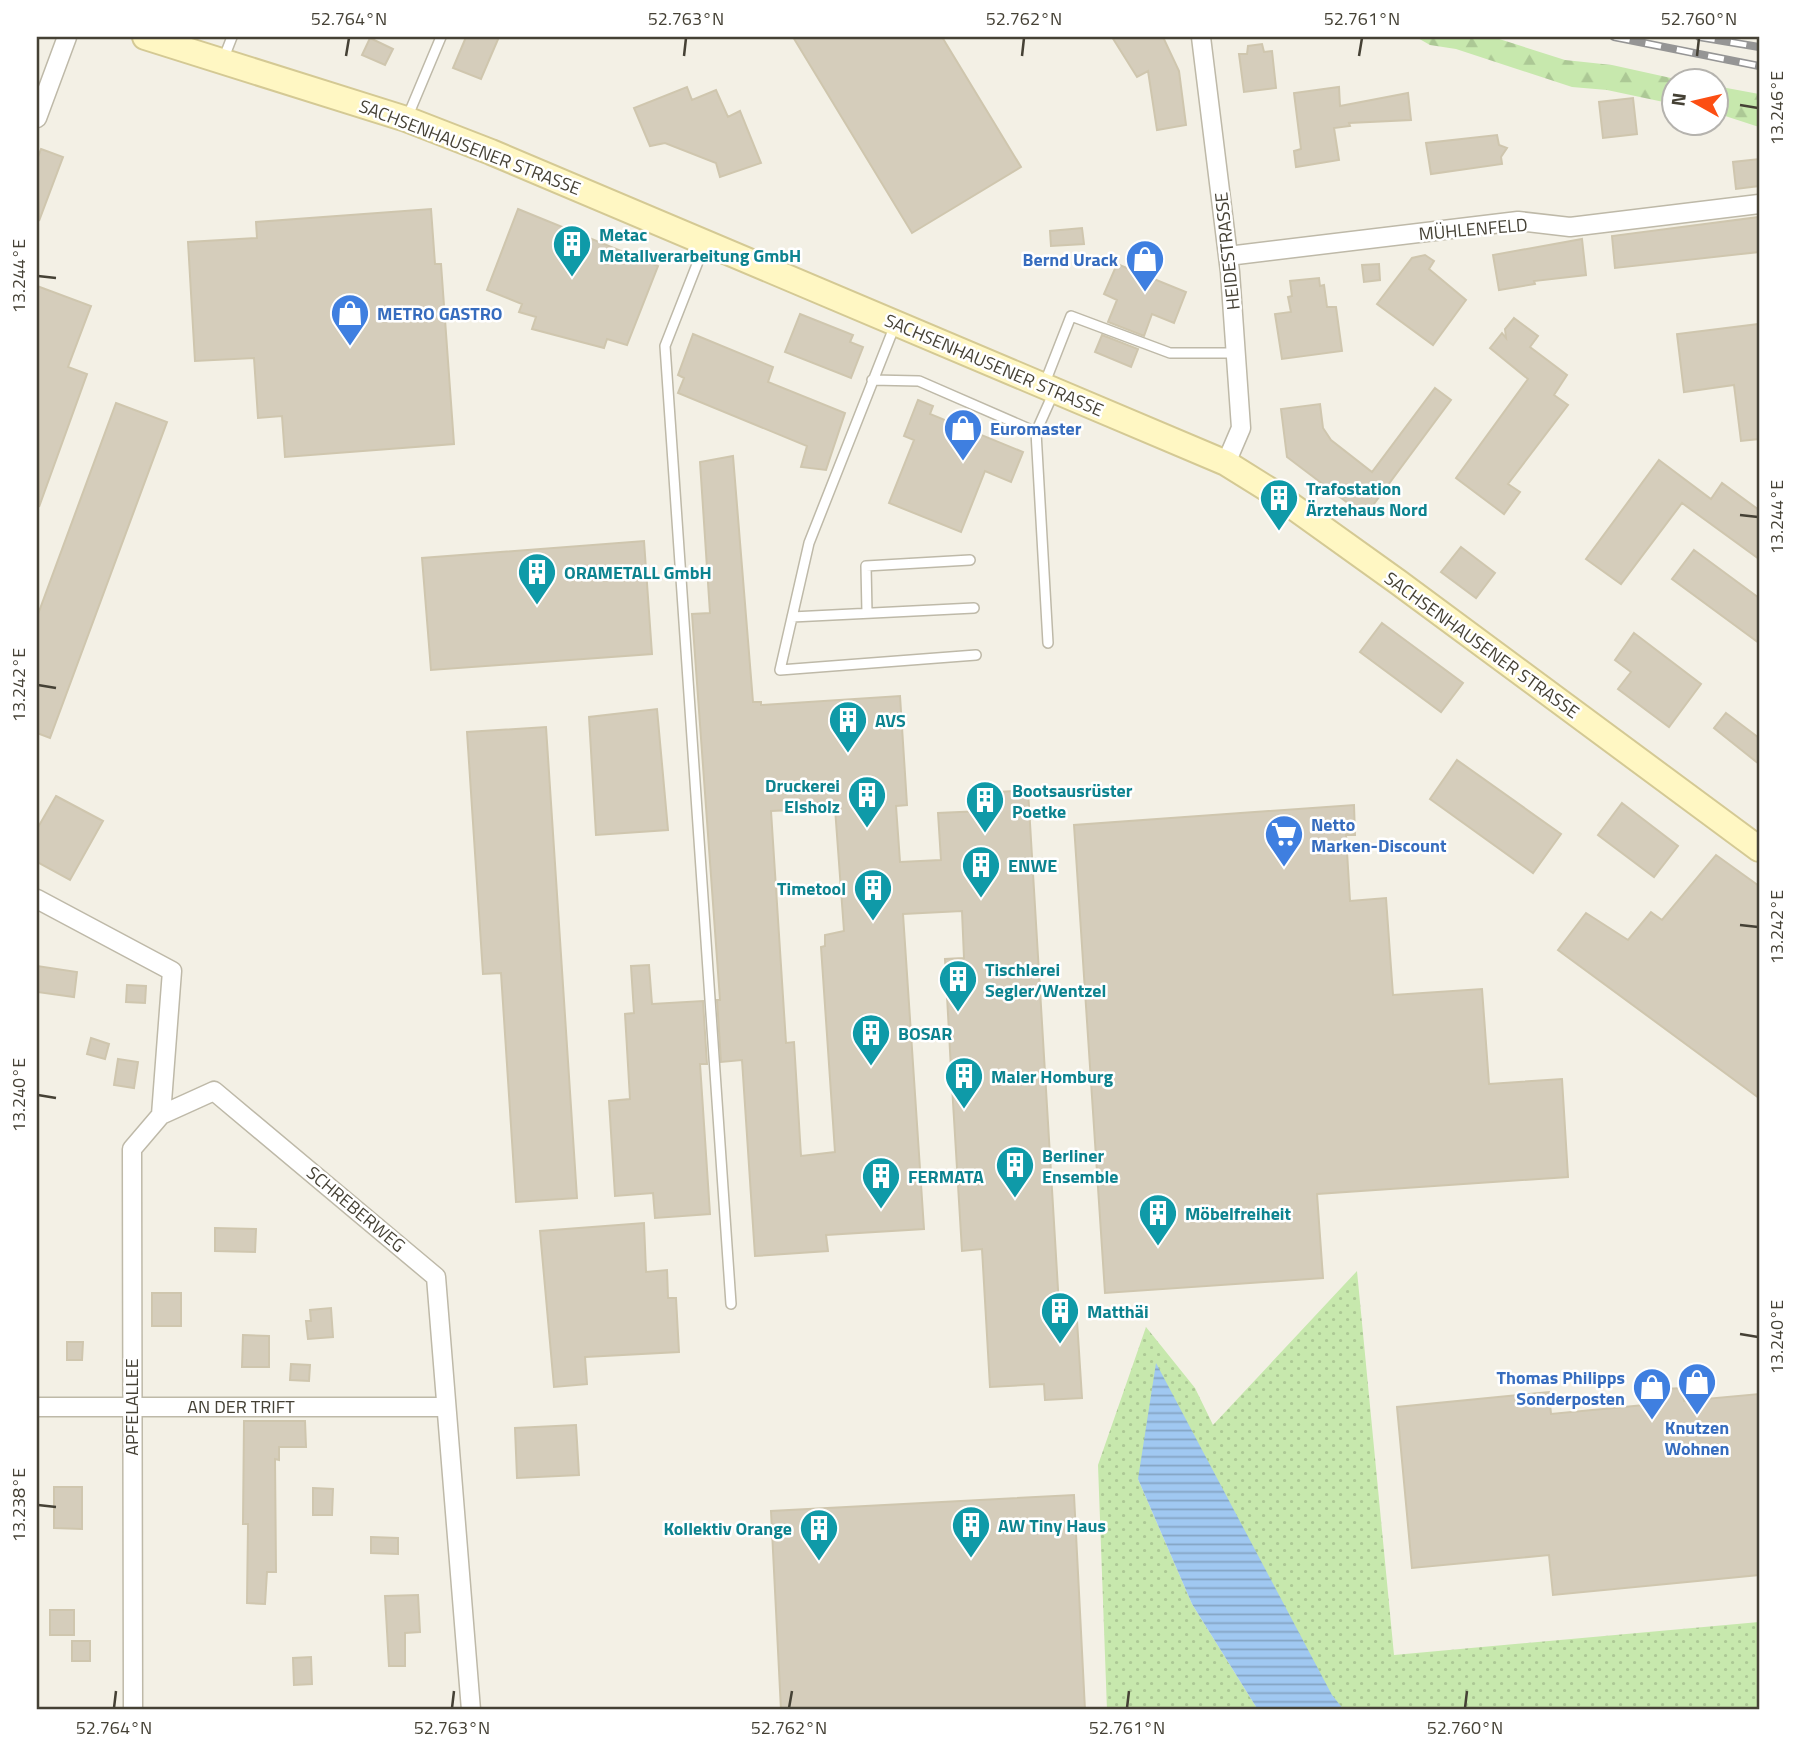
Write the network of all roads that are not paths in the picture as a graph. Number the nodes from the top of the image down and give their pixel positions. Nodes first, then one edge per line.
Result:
1 (67, 37) edge
2 (145, 37) edge
3 (232, 37) edge
4 (441, 37) edge
5 (1201, 37) edge
6 (223, 60) junction
7 (37, 118) edge
8 (406, 119) junction
9 (1759, 204) edge
10 (706, 243) junction
11 (1228, 256) junction
12 (895, 323) junction
13 (1237, 353) junction
14 (872, 380) junction
15 (1050, 388) junction
16 (1036, 432) junction
17 (1226, 463) junction
18 (970, 561) dead end
19 (974, 608) dead end
20 (867, 613) junction
21 (792, 617) junction
22 (1048, 643) dead end
23 (976, 655) dead end
24 (1759, 849) edge
25 (37, 899) edge
26 (161, 1115) junction
27 (731, 1304) dead end
28 (130, 1406) junction
29 (37, 1407) edge
30 (446, 1407) junction
31 (133, 1710) edge
32 (471, 1710) edge

1 - 7 street
2 - 6 main road, SACHSENHAUSENER STRASSE
3 - 6 lane
4 - 8 lane
5 - 11 street, HEIDESTRASSE
6 - 8 main road, SACHSENHAUSENER STRASSE
8 - 10 main road, SACHSENHAUSENER STRASSE
9 - 11 street, MÜHLENFELD
10 - 12 main road, SACHSENHAUSENER STRASSE
10 - 27 lane
11 - 13 street, HEIDESTRASSE
12 - 14 lane
12 - 15 main road, SACHSENHAUSENER STRASSE
13 - 15 lane
13 - 17 street, HEIDESTRASSE
14 - 16 lane
14 - 21 lane
15 - 16 lane
15 - 17 main road, SACHSENHAUSENER STRASSE
16 - 22 lane
17 - 24 main road, SACHSENHAUSENER STRASSE
18 - 20 lane
19 - 20 lane
20 - 21 lane
21 - 23 lane
25 - 26 street
26 - 28 street, APFELALLEE
26 - 30 street, SCHREBERWEG
28 - 29 street, AN DER TRIFT
28 - 30 street, AN DER TRIFT
28 - 31 street, APFELALLEE
30 - 32 street, SCHREBERWEG

